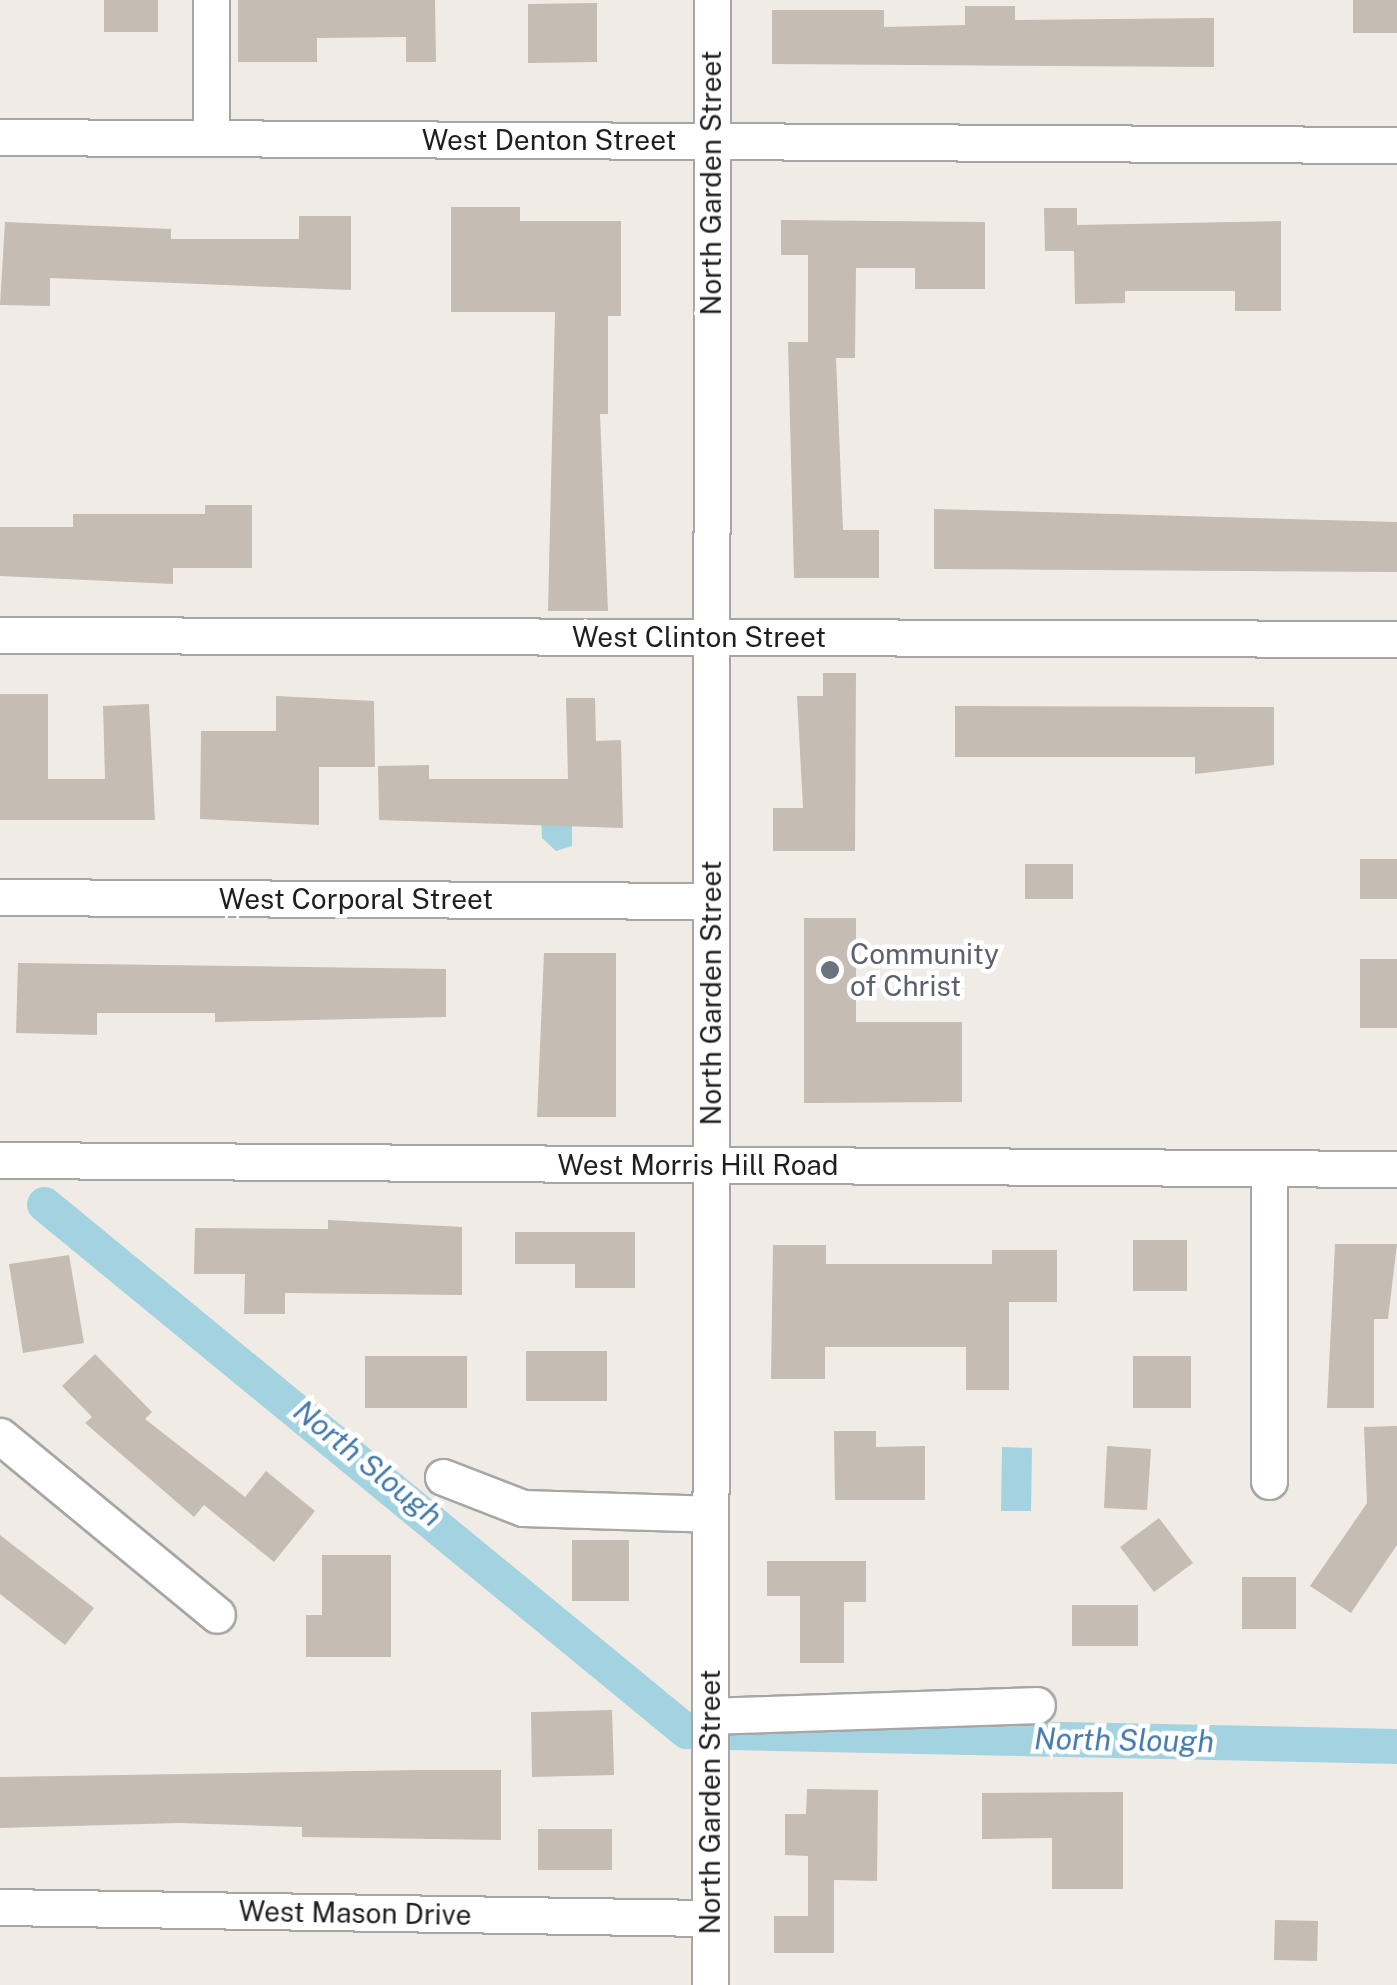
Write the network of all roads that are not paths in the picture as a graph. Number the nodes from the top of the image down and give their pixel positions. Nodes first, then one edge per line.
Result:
1 (211, 0) edge
2 (712, 0) edge
3 (0, 137) edge
4 (211, 138) junction
5 (712, 141) junction
6 (1397, 144) edge
7 (0, 635) edge
8 (711, 637) junction
9 (1397, 639) edge
10 (0, 897) edge
11 (711, 901) junction
12 (0, 1160) edge
13 (710, 1165) junction
14 (1269, 1168) junction
15 (1397, 1169) edge
16 (0, 1436) edge
17 (443, 1477) dead end
18 (1269, 1481) dead end
19 (709, 1514) junction
20 (217, 1615) dead end
21 (1037, 1705) dead end
22 (710, 1716) junction
23 (0, 1908) edge
24 (710, 1918) junction
25 (710, 1985) edge

1 - 4 street
2 - 5 street, North Garden Street
3 - 4 street, West Denton Street
4 - 5 street, West Denton Street
5 - 6 street, West Denton Street
5 - 8 street, North Garden Street
7 - 8 street, West Clinton Street
8 - 9 street, West Clinton Street
8 - 11 street, North Garden Street
10 - 11 street, West Corporal Street
11 - 13 street, North Garden Street
12 - 13 street, West Morris Hill Road
13 - 14 street, West Morris Hill Road
13 - 19 street, North Garden Street
14 - 15 street, West Morris Hill Road
14 - 18 street
16 - 20 street
17 - 19 street
19 - 22 street, North Garden Street
21 - 22 street
22 - 24 street, North Garden Street
23 - 24 street, West Mason Drive
24 - 25 street, North Garden Street

